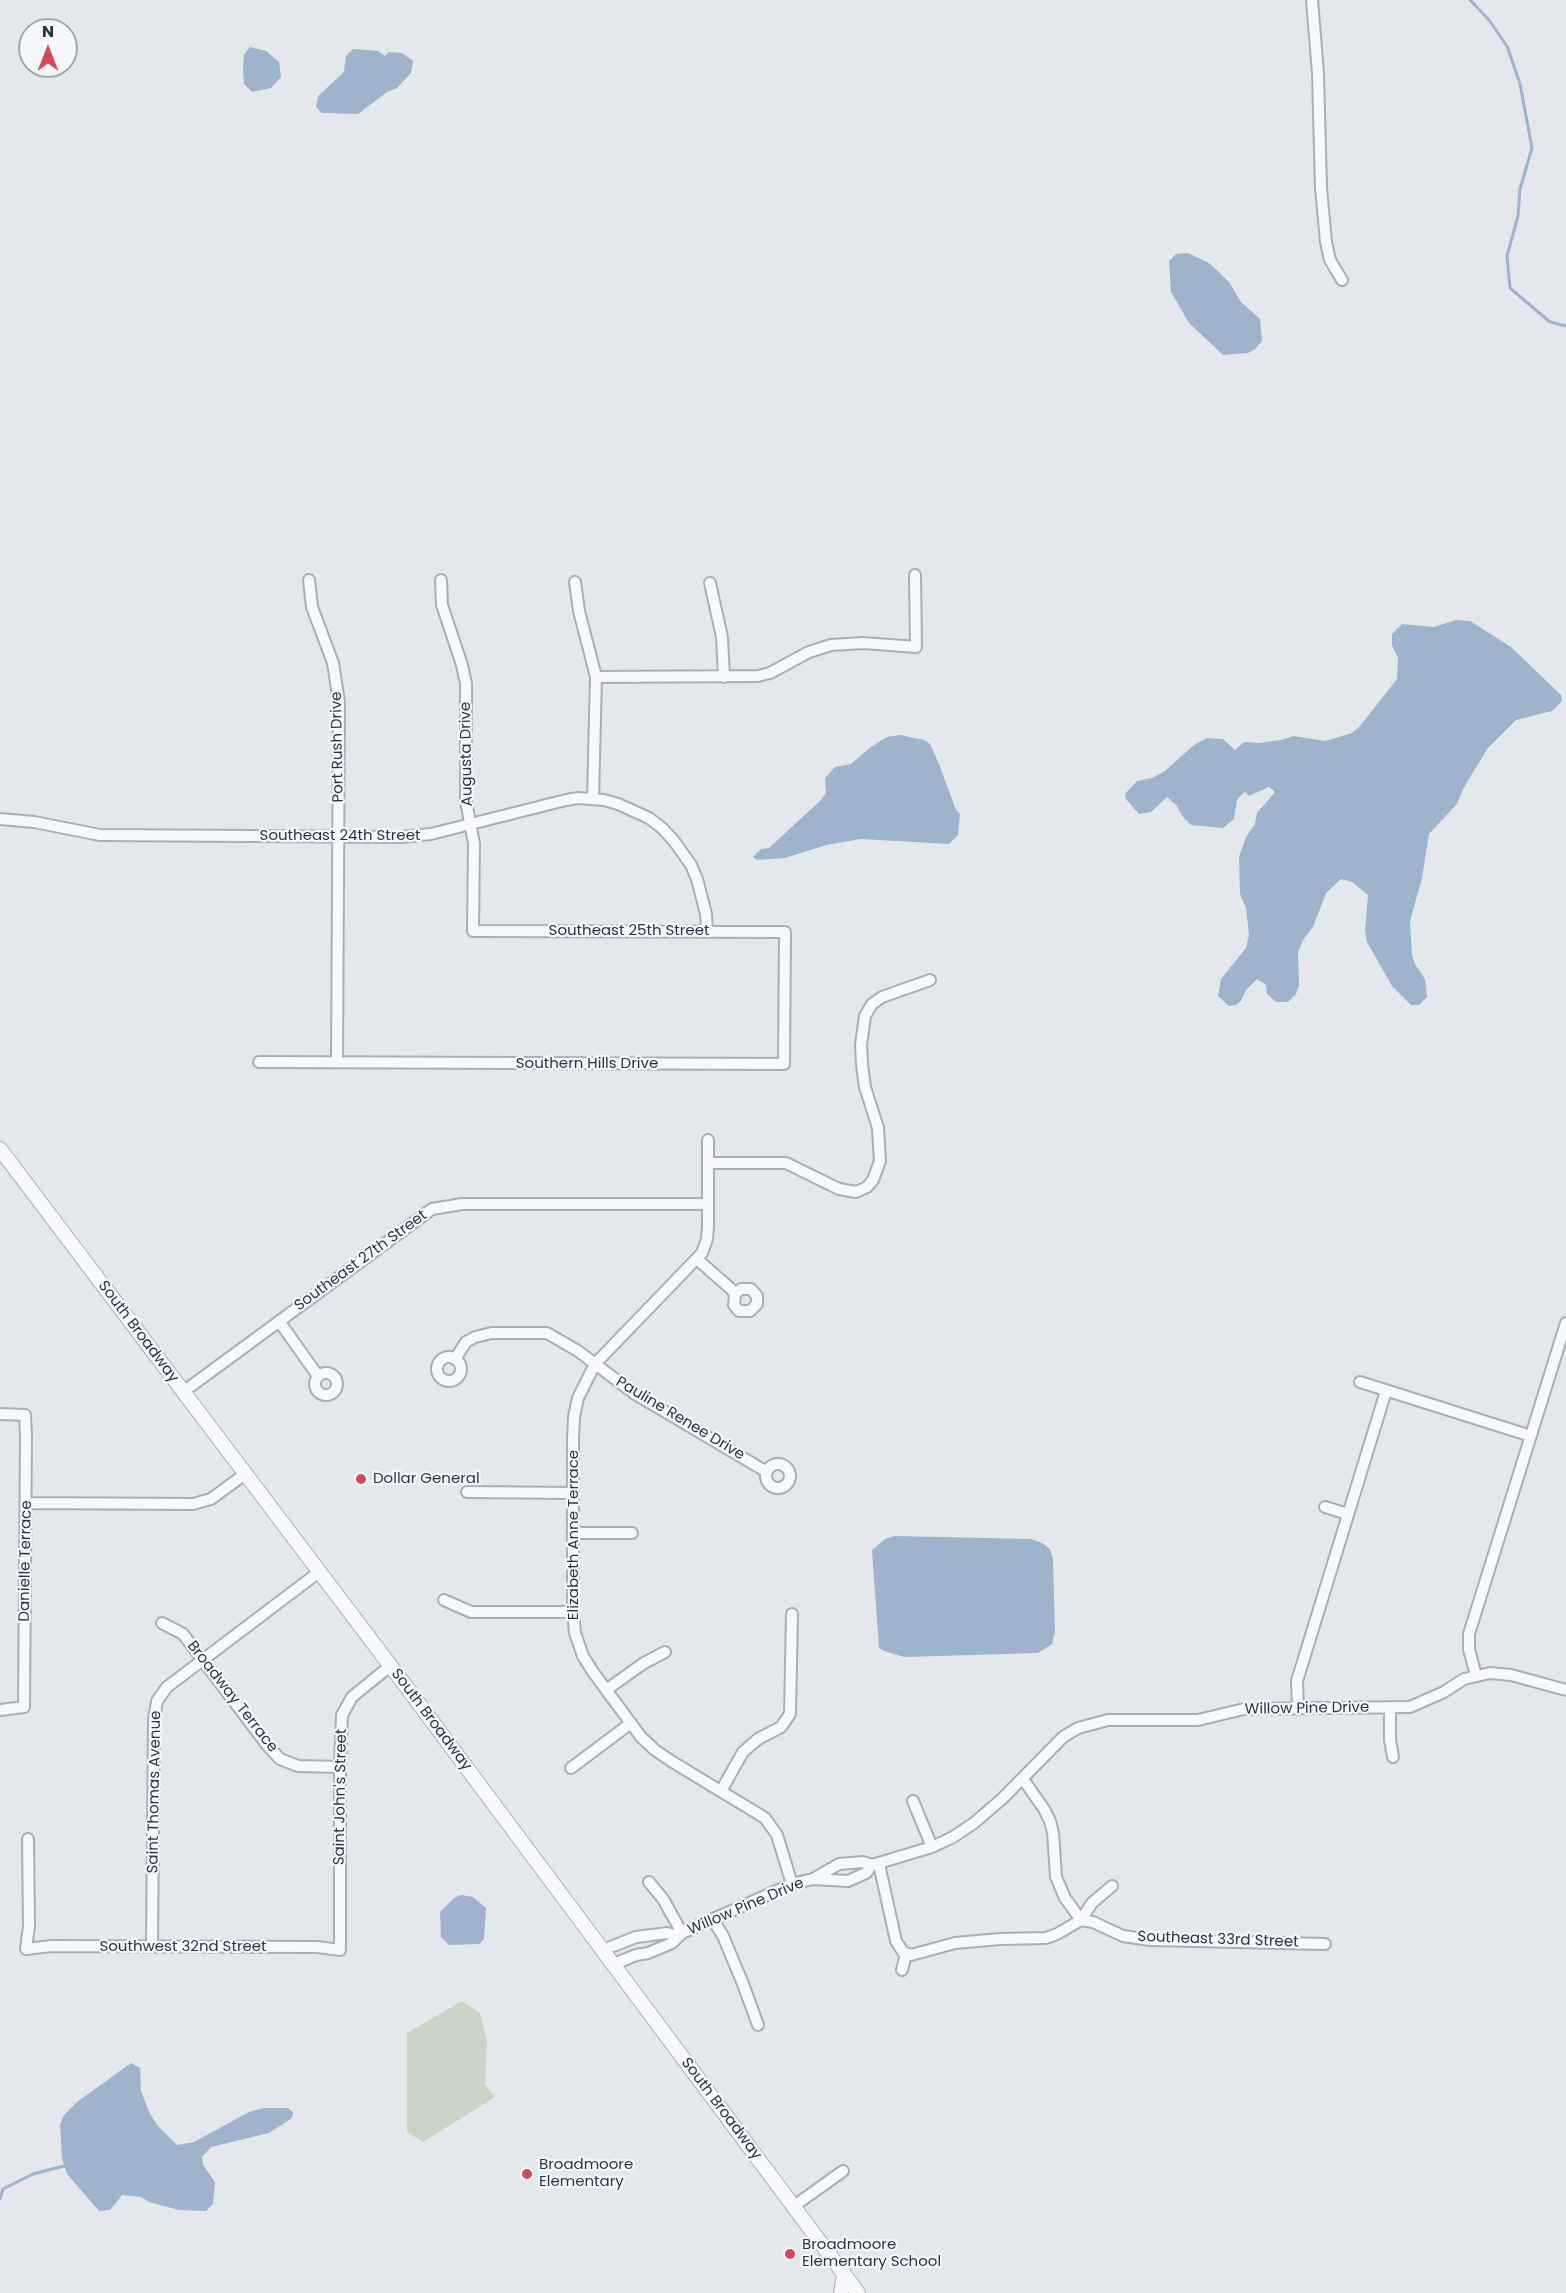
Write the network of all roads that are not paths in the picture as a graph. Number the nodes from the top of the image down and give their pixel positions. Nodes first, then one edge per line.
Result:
1 (1312, 0) edge
2 (1342, 280) dead end
3 (915, 575) dead end
4 (309, 580) dead end
5 (441, 580) dead end
6 (575, 582) dead end
7 (710, 583) dead end
8 (596, 677) junction
9 (724, 677) junction
10 (593, 799) junction
11 (0, 819) edge
12 (470, 825) junction
13 (338, 836) junction
14 (706, 930) junction
15 (474, 931) joint
16 (785, 932) joint
17 (930, 980) dead end
18 (259, 1062) dead end
19 (337, 1062) junction
20 (708, 1140) dead end
21 (0, 1149) edge
22 (708, 1163) junction
23 (708, 1204) junction
24 (698, 1260) junction
25 (735, 1294) dead end
26 (279, 1322) junction
27 (1566, 1323) edge
28 (455, 1359) dead end
29 (595, 1364) junction
30 (318, 1376) dead end
31 (1360, 1383) dead end
32 (1386, 1391) junction
33 (183, 1392) junction
34 (0, 1414) edge
35 (1531, 1436) junction
36 (767, 1472) dead end
37 (245, 1474) junction
38 (467, 1492) dead end
39 (573, 1493) junction
40 (26, 1503) junction
41 (1325, 1506) dead end
42 (1348, 1514) junction
43 (573, 1533) junction
44 (632, 1533) dead end
45 (319, 1572) junction
46 (444, 1600) dead end
47 (573, 1612) junction
48 (792, 1614) dead end
49 (162, 1623) dead end
50 (665, 1652) dead end
51 (203, 1660) junction
52 (390, 1666) junction
53 (1476, 1676) junction
54 (606, 1690) junction
55 (1566, 1690) edge
56 (1298, 1708) junction
57 (1390, 1708) junction
58 (0, 1710) edge
59 (631, 1723) junction
60 (1393, 1757) dead end
61 (340, 1767) junction
62 (572, 1768) dead end
63 (1023, 1779) junction
64 (721, 1791) junction
65 (913, 1801) dead end
66 (28, 1839) dead end
67 (932, 1847) junction
68 (876, 1865) junction
69 (813, 1879) junction
70 (649, 1882) dead end
71 (792, 1884) junction
72 (1112, 1886) dead end
73 (713, 1920) junction
74 (1081, 1920) junction
75 (680, 1934) junction
76 (1325, 1944) dead end
77 (152, 1947) junction
78 (340, 1950) joint
79 (603, 1950) junction
80 (906, 1954) junction
81 (614, 1964) junction
82 (903, 1970) dead end
83 (758, 2025) dead end
84 (843, 2171) dead end
85 (794, 2206) junction
86 (844, 2274) junction
87 (841, 2293) edge
88 (858, 2293) edge

1 - 2 street
3 - 9 street
4 - 13 street, Port Rush Drive
5 - 12 street, Augusta Drive
6 - 8 street
7 - 9 street
8 - 9 street
8 - 10 street
10 - 12 street, Southeast 24th Street
10 - 14 street, Southeast 24th Street
11 - 13 street, Southeast 24th Street
12 - 13 street, Southeast 24th Street
12 - 15 street, Augusta Drive
13 - 19 street, Port Rush Drive
14 - 15 street, Southeast 25th Street
14 - 16 street, Southeast 25th Street
16 - 19 street, Southern Hills Drive
17 - 22 street
18 - 19 street, Southern Hills Drive
20 - 22 street, Elizabeth Anne Terrace
21 - 33 street, South Broadway
22 - 23 street, Elizabeth Anne Terrace
23 - 24 street, Elizabeth Anne Terrace
23 - 26 street, Southeast 27th Street
24 - 25 street
24 - 29 street, Elizabeth Anne Terrace
26 - 30 street
26 - 33 street, Southeast 27th Street
27 - 35 street
28 - 29 street, Pauline Renee Drive
29 - 36 street, Pauline Renee Drive
29 - 39 street, Elizabeth Anne Terrace
31 - 32 street
32 - 35 street
32 - 42 street
33 - 37 street, South Broadway
34 - 40 street, Danielle Terrace
35 - 53 street
37 - 40 street
37 - 45 street, South Broadway
38 - 39 street
39 - 43 street, Elizabeth Anne Terrace
40 - 58 street, Danielle Terrace
41 - 42 street
42 - 56 street
43 - 44 street
43 - 47 street, Elizabeth Anne Terrace
45 - 51 street, Saint Thomas Avenue
45 - 52 street, South Broadway
46 - 47 street
47 - 54 street, Elizabeth Anne Terrace
48 - 64 street
49 - 51 street, Broadway Terrace
50 - 54 street
51 - 61 street, Broadway Terrace
51 - 77 street, Saint Thomas Avenue
52 - 61 street, Saint John's Street
52 - 79 street, South Broadway
53 - 55 street, Willow Pine Drive
53 - 57 street, Willow Pine Drive
54 - 59 street, Elizabeth Anne Terrace
56 - 57 street, Willow Pine Drive
56 - 63 street, Willow Pine Drive
57 - 60 street
59 - 62 street
59 - 64 street, Elizabeth Anne Terrace
61 - 78 street, Saint John's Street
63 - 67 street, Willow Pine Drive
63 - 74 street
64 - 71 street, Elizabeth Anne Terrace
65 - 67 street
66 - 77 street, Southwest 32nd Street
67 - 68 street, Willow Pine Drive
68 - 69 street, Willow Pine Drive
68 - 69 street, Willow Pine Drive
68 - 80 street
69 - 71 street, Willow Pine Drive
70 - 75 street
71 - 73 street, Willow Pine Drive
72 - 74 street
73 - 75 street, Willow Pine Drive
73 - 83 street
74 - 76 street, Southeast 33rd Street
74 - 80 street
75 - 79 street, Willow Pine Drive
75 - 81 street, Willow Pine Drive
77 - 78 street, Southwest 32nd Street
79 - 81 street, South Broadway
80 - 82 street
81 - 85 street, South Broadway
84 - 85 street
85 - 86 street, South Broadway
86 - 87 street
86 - 88 street, South Broadway

